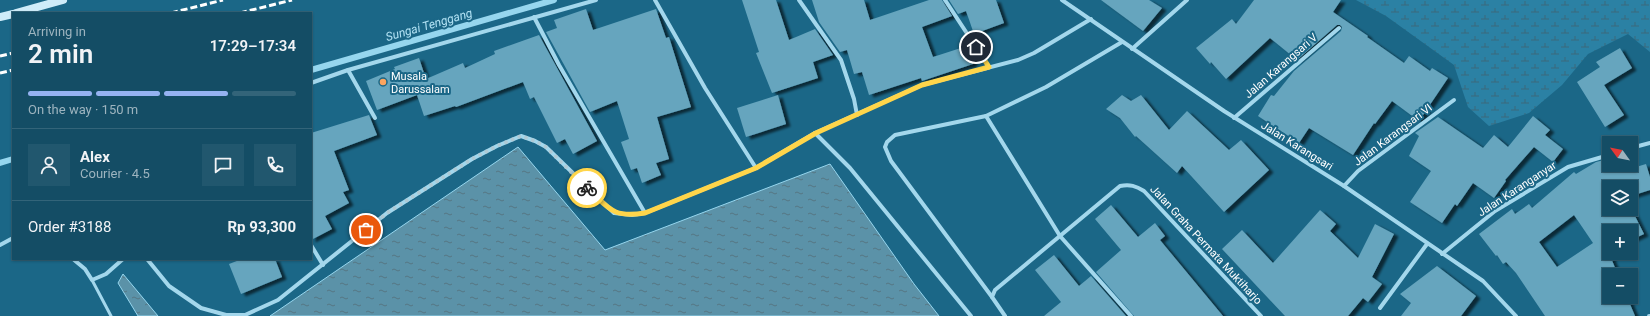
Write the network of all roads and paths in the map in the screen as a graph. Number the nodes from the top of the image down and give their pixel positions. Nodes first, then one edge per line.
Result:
1 (63, 0) edge
2 (596, 0) edge
3 (656, 0) edge
4 (799, 0) edge
5 (945, 0) edge
6 (1062, 0) edge
7 (1187, 0) edge
8 (18, 12) edge
9 (12, 14) edge
10 (0, 17) edge
11 (534, 17) junction
12 (1090, 19) junction
13 (1339, 28) dead end
14 (1122, 42) junction
15 (1132, 49) junction
16 (989, 67) junction
17 (348, 70) junction
18 (312, 83) edge
19 (1454, 100) dead end
20 (857, 115) junction
21 (986, 116) junction
22 (375, 118) dead end
23 (1234, 118) junction
24 (816, 133) junction
25 (1650, 143) edge
26 (1638, 146) edge
27 (1602, 157) edge
28 (756, 168) junction
29 (1344, 186) junction
30 (645, 213) junction
31 (1060, 236) junction
32 (12, 239) edge
33 (1427, 244) junction
34 (0, 245) edge
35 (312, 247) edge
36 (1442, 254) junction
37 (74, 260) edge
38 (122, 260) edge
39 (148, 260) edge
40 (322, 265) junction
41 (92, 280) junction
42 (992, 297) junction
43 (1380, 308) dead end
44 (111, 316) edge
45 (971, 316) edge
46 (1005, 316) edge
47 (1131, 316) edge
48 (1261, 316) edge
49 (1516, 316) edge

1 - 8 street
2 - 11 street
3 - 28 street
4 - 20 street
5 - 16 street
6 - 12 street, Jalan Karangsari
7 - 15 street
9 - 10 street
11 - 17 street
11 - 30 street
12 - 14 street, Jalan Karangsari
12 - 16 street
13 - 23 street, Jalan Karangsari V
14 - 15 street, Jalan Karangsari
14 - 21 street
15 - 23 street, Jalan Karangsari
16 - 20 street
17 - 18 street
17 - 22 street
19 - 29 street, Jalan Karangsari VI
20 - 24 street
21 - 31 street
21 - 42 street
23 - 29 street, Jalan Karangsari
24 - 28 street
24 - 45 street
25 - 26 street
27 - 36 street, Jalan Karanganyar
28 - 30 street
29 - 33 street, Jalan Karangsari
30 - 40 street
31 - 42 street, Jalan Graha Permata Muktiharjo
31 - 47 street
31 - 48 street, Jalan Graha Permata Muktiharjo
32 - 34 street
33 - 36 street, Jalan Karangsari
33 - 43 street
35 - 40 street
36 - 49 street, Jalan Karangsari
37 - 41 street
38 - 41 street
39 - 40 street
41 - 44 lane
42 - 46 street

